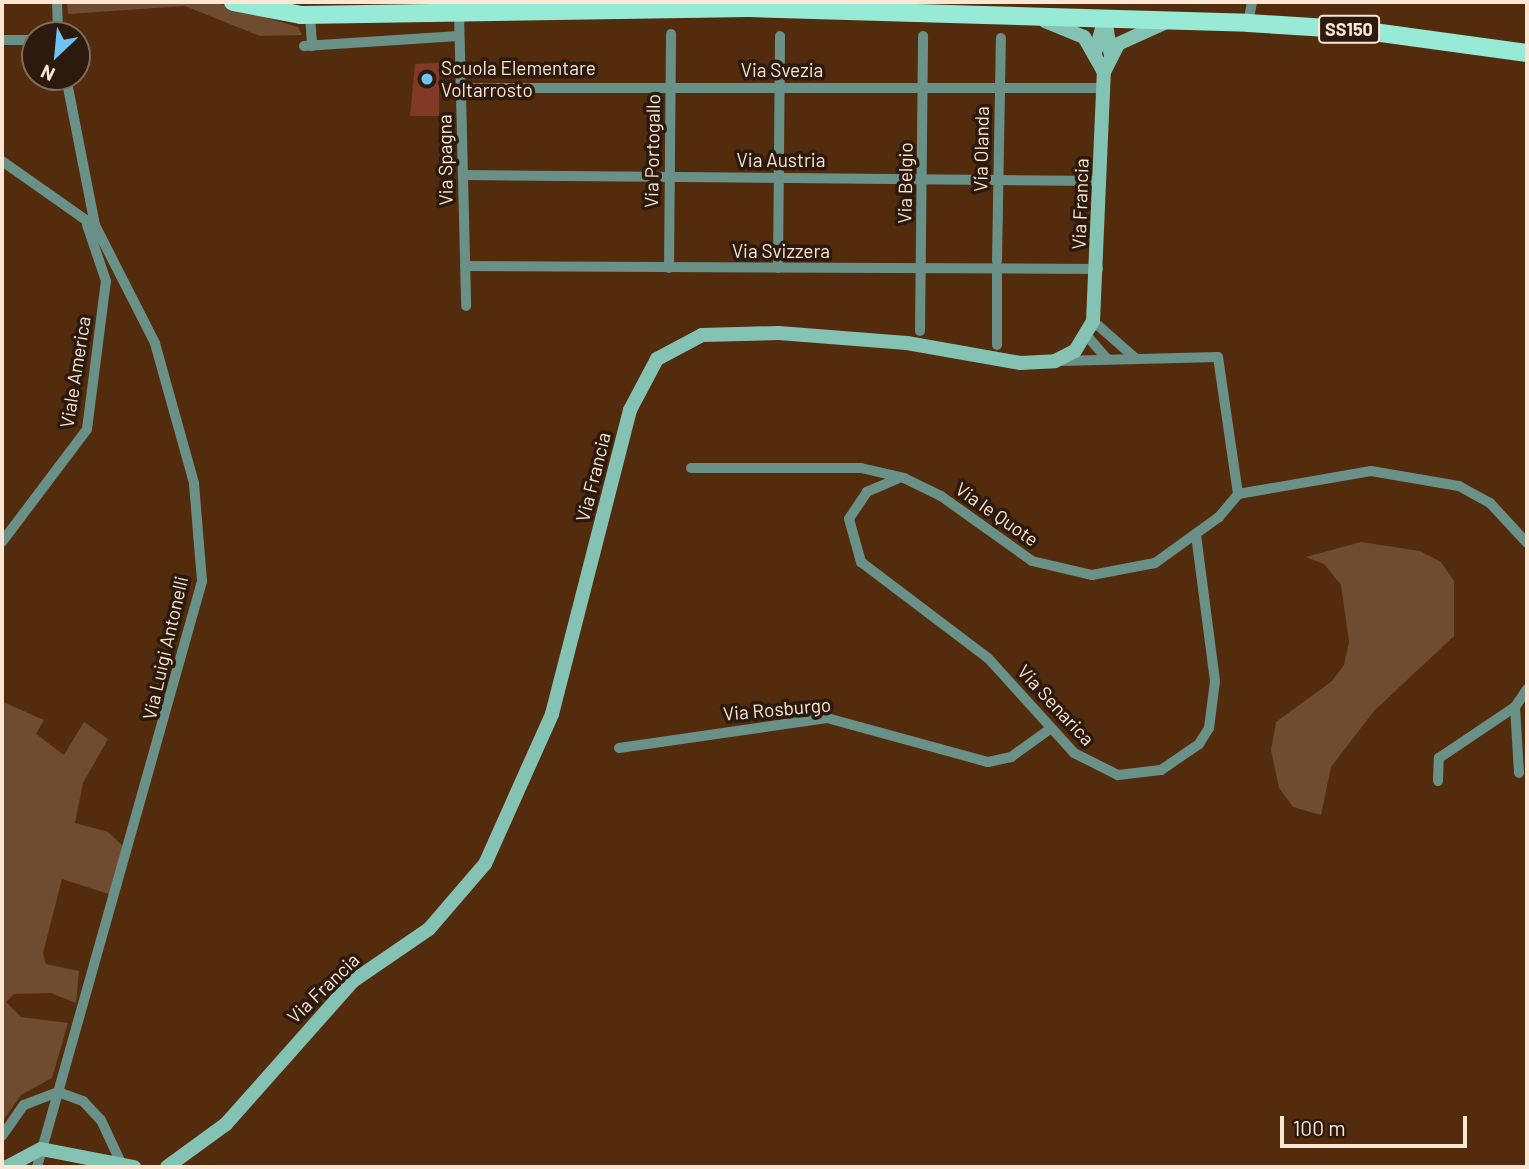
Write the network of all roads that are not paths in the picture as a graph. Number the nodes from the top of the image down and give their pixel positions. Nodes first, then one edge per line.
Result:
1 (57, 2) edge
2 (233, 2) edge
3 (1252, 2) edge
4 (783, 5) edge
5 (817, 6) edge
6 (837, 6) edge
7 (458, 13) junction
8 (310, 15) junction
9 (1018, 16) junction
10 (1105, 18) junction
11 (1170, 20) junction
12 (58, 21) edge
13 (1248, 23) junction
14 (671, 34) dead end
15 (459, 36) junction
16 (780, 36) dead end
17 (923, 36) dead end
18 (1001, 38) dead end
19 (2, 40) edge
20 (21, 40) edge
21 (1527, 53) edge
22 (1103, 55) junction
23 (670, 87) junction
24 (461, 88) junction
25 (781, 88) junction
26 (924, 88) junction
27 (1104, 88) junction
28 (1000, 89) junction
29 (68, 91) edge
30 (2, 162) edge
31 (463, 175) junction
32 (780, 177) junction
33 (669, 178) junction
34 (922, 178) junction
35 (997, 179) junction
36 (1100, 181) junction
37 (91, 225) junction
38 (997, 265) junction
39 (465, 266) junction
40 (669, 268) junction
41 (778, 268) junction
42 (1098, 269) junction
43 (921, 270) junction
44 (466, 306) dead end
45 (1093, 321) junction
46 (920, 331) dead end
47 (1088, 337) junction
48 (997, 345) dead end
49 (1136, 358) junction
50 (1107, 359) junction
51 (1055, 361) junction
52 (691, 468) dead end
53 (904, 478) junction
54 (1238, 494) junction
55 (1196, 535) junction
56 (2, 541) edge
57 (1527, 543) edge
58 (1527, 690) edge
59 (1515, 707) junction
60 (1050, 729) junction
61 (619, 748) dead end
62 (1519, 772) dead end
63 (1438, 781) dead end
64 (58, 1092) junction
65 (2, 1136) edge
66 (41, 1149) junction
67 (128, 1166) edge
68 (7, 1167) edge
69 (37, 1167) edge
70 (167, 1167) edge

1 - 12 street
2 - 8 main road, SS150
3 - 13 street
4 - 5 main road, SS150
4 - 7 main road, SS150
5 - 6 main road, SS150
6 - 9 main road, SS150
7 - 8 main road, SS150
7 - 15 street, Via Spagna
8 - 15 street
9 - 10 main road, SS150
9 - 22 main road
10 - 11 main road, SS150
10 - 22 main road, Via Francia
11 - 13 main road, SS150
11 - 22 main road, Via Francia
13 - 21 main road, SS150
14 - 23 street, Via Portogallo
15 - 24 street, Via Spagna
16 - 25 street
17 - 26 street, Via Belgio
18 - 28 street, Via Olanda
19 - 20 street
22 - 27 main road, Via Francia
23 - 24 street, Via Svezia
23 - 25 street, Via Svezia
23 - 33 street, Via Portogallo
24 - 31 street, Via Spagna
25 - 26 street, Via Svezia
25 - 32 street
26 - 28 street, Via Svezia
26 - 34 street, Via Belgio
27 - 28 street, Via Svezia
27 - 36 main road, Via Francia
28 - 35 street, Via Olanda
29 - 37 street, Via Luigi Antonelli
30 - 37 street
31 - 33 street, Via Austria
31 - 39 street, Via Spagna
32 - 33 street, Via Austria
32 - 34 street, Via Austria
32 - 41 street
33 - 40 street, Via Portogallo
34 - 35 street, Via Austria
34 - 43 street, Via Belgio
35 - 36 street, Via Austria
35 - 38 street, Via Olanda
36 - 42 main road, Via Francia
37 - 56 street, Viale America
37 - 64 street, Via Luigi Antonelli
38 - 42 street, Via Svizzera
38 - 43 street, Via Svizzera
38 - 48 street, Via Olanda
39 - 40 street, Via Svizzera
39 - 44 street, Via Spagna
40 - 41 street, Via Svizzera
41 - 43 street, Via Svizzera
42 - 45 main road, Via Francia
43 - 46 street, Via Belgio
45 - 47 main road, Via Francia
45 - 49 street
47 - 50 street
47 - 51 main road
49 - 50 street
49 - 54 street
50 - 51 street
51 - 70 main road, Via Francia
52 - 53 street, Via le Quote
53 - 55 street, Via le Quote
53 - 60 street, Via Senarica
54 - 55 street, Via le Quote
54 - 57 street
55 - 60 street, Via Senarica
58 - 59 street
59 - 62 street
59 - 63 street
60 - 61 street, Via Rosburgo
64 - 65 street
64 - 66 street, Via Luigi Antonelli
64 - 67 street
66 - 67 main road
66 - 68 main road
66 - 69 street, Via Luigi Antonelli

